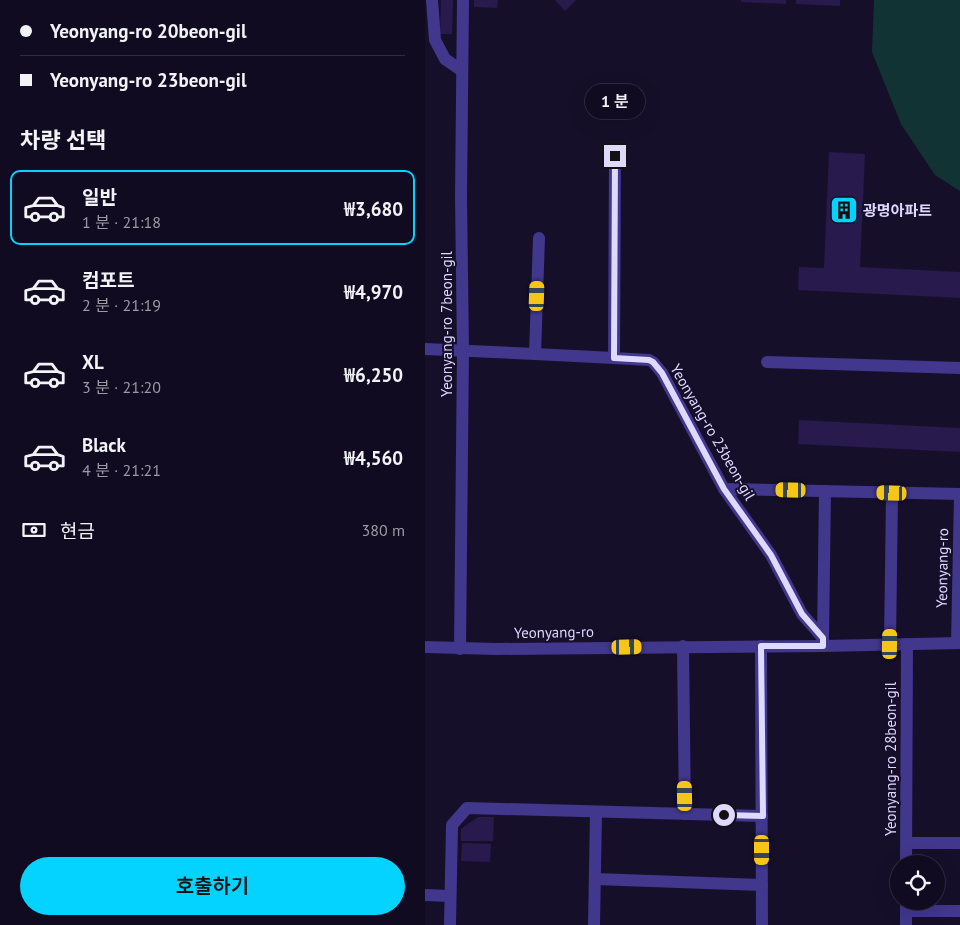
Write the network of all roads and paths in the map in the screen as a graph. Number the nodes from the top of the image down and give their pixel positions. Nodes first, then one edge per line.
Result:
1 (432, 0) edge
2 (463, 0) edge
3 (431, 45) edge
4 (461, 70) junction
5 (615, 156) dead end
6 (539, 238) dead end
7 (425, 349) edge
8 (463, 350) junction
9 (535, 354) junction
10 (614, 358) junction
11 (767, 362) dead end
12 (960, 368) edge
13 (724, 489) junction
14 (825, 491) junction
15 (892, 493) junction
16 (960, 494) edge
17 (823, 642) junction
18 (959, 643) edge
19 (890, 644) junction
20 (907, 644) junction
21 (425, 646) edge
22 (683, 646) junction
23 (761, 646) junction
24 (460, 648) junction
25 (596, 812) junction
26 (685, 814) junction
27 (763, 816) junction
28 (907, 843) junction
29 (960, 843) edge
30 (906, 855) edge
31 (595, 879) junction
32 (762, 885) junction
33 (425, 895) edge
34 (451, 896) junction
35 (906, 910) edge
36 (945, 910) edge
37 (960, 911) edge
38 (450, 925) edge
39 (594, 925) edge
40 (763, 925) edge
41 (906, 925) edge

1 - 3 street
2 - 4 street, Yeonyang-ro 7beon-gil
3 - 4 street
4 - 8 street, Yeonyang-ro 7beon-gil
5 - 10 street
6 - 9 street
7 - 8 street
8 - 9 street
8 - 24 street, Yeonyang-ro 7beon-gil
9 - 10 street
10 - 13 street, Yeonyang-ro 23beon-gil
11 - 12 street
13 - 14 street
13 - 17 street, Yeonyang-ro 23beon-gil
14 - 15 street
14 - 17 street
15 - 16 street
15 - 19 street
16 - 18 street, Yeonyang-ro
17 - 19 street, Yeonyang-ro
17 - 23 street, Yeonyang-ro
18 - 20 street, Yeonyang-ro
19 - 20 street, Yeonyang-ro
20 - 28 street, Yeonyang-ro 28beon-gil
21 - 24 street, Yeonyang-ro
22 - 23 street, Yeonyang-ro
22 - 24 street, Yeonyang-ro
22 - 26 street
23 - 27 street
25 - 26 street
25 - 31 street
25 - 34 street
26 - 27 street
27 - 32 street
28 - 29 street, Yeonyang-ro 28beon-gil
28 - 30 street, Yeonyang-ro 28beon-gil
31 - 32 street
31 - 39 street
32 - 40 street
33 - 34 street
34 - 38 street
35 - 41 street
36 - 37 street

